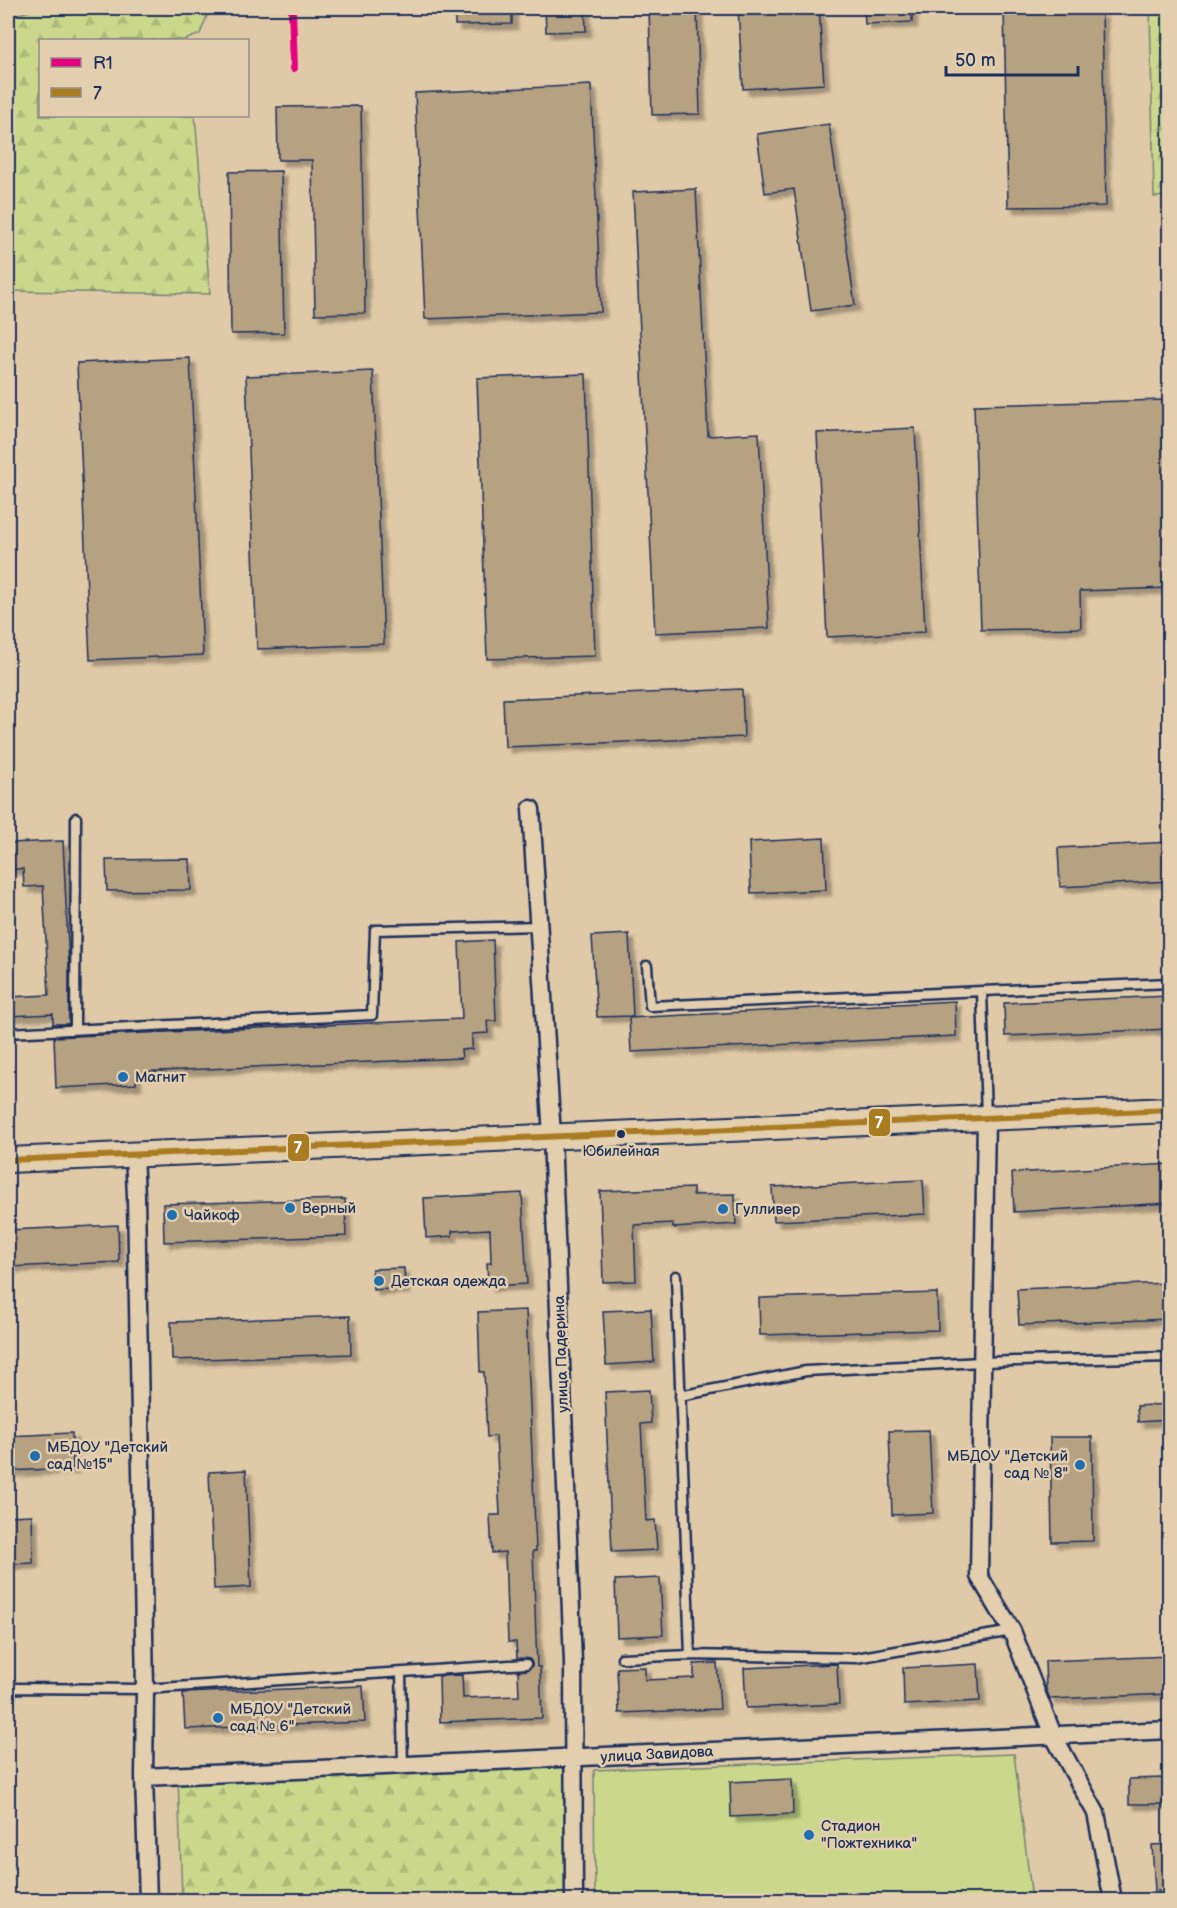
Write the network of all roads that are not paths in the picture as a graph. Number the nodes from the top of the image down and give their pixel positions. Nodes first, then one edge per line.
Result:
1 (531, 808) dead end
2 (76, 818) dead end
3 (539, 926) junction
4 (647, 966) dead end
5 (1170, 983) edge
6 (982, 991) junction
7 (75, 1029) junction
8 (8, 1033) edge
9 (1170, 1110) edge
10 (986, 1118) junction
11 (552, 1136) junction
12 (134, 1154) junction
13 (8, 1160) edge
14 (676, 1276) dead end
15 (1170, 1357) edge
16 (982, 1362) junction
17 (680, 1396) junction
18 (1012, 1630) junction
19 (690, 1655) junction
20 (622, 1659) dead end
21 (526, 1664) dead end
22 (401, 1672) junction
23 (145, 1689) junction
24 (8, 1703) edge
25 (1170, 1730) edge
26 (1053, 1735) junction
27 (575, 1758) junction
28 (403, 1765) junction
29 (144, 1777) junction
30 (148, 1900) edge
31 (574, 1900) edge
32 (1113, 1900) edge

1 - 3 street, улица Падерина
2 - 7 lane
3 - 7 lane
3 - 11 street, улица Падерина
4 - 6 lane
5 - 6 lane
6 - 10 lane
7 - 8 lane
9 - 10 main road
10 - 11 main road
10 - 16 street
11 - 12 main road
11 - 27 street, улица Падерина
12 - 13 main road
12 - 23 street
14 - 17 lane
15 - 16 lane
16 - 17 lane
16 - 18 street
17 - 19 lane
18 - 19 lane
18 - 26 street
19 - 20 lane
21 - 22 lane
22 - 23 lane
22 - 28 lane
23 - 24 lane
23 - 29 street
25 - 26 street, улица Завидова
26 - 27 street, улица Завидова
26 - 32 street
27 - 28 street, улица Завидова
27 - 31 street, улица Падерина
28 - 29 street, улица Завидова
29 - 30 street

